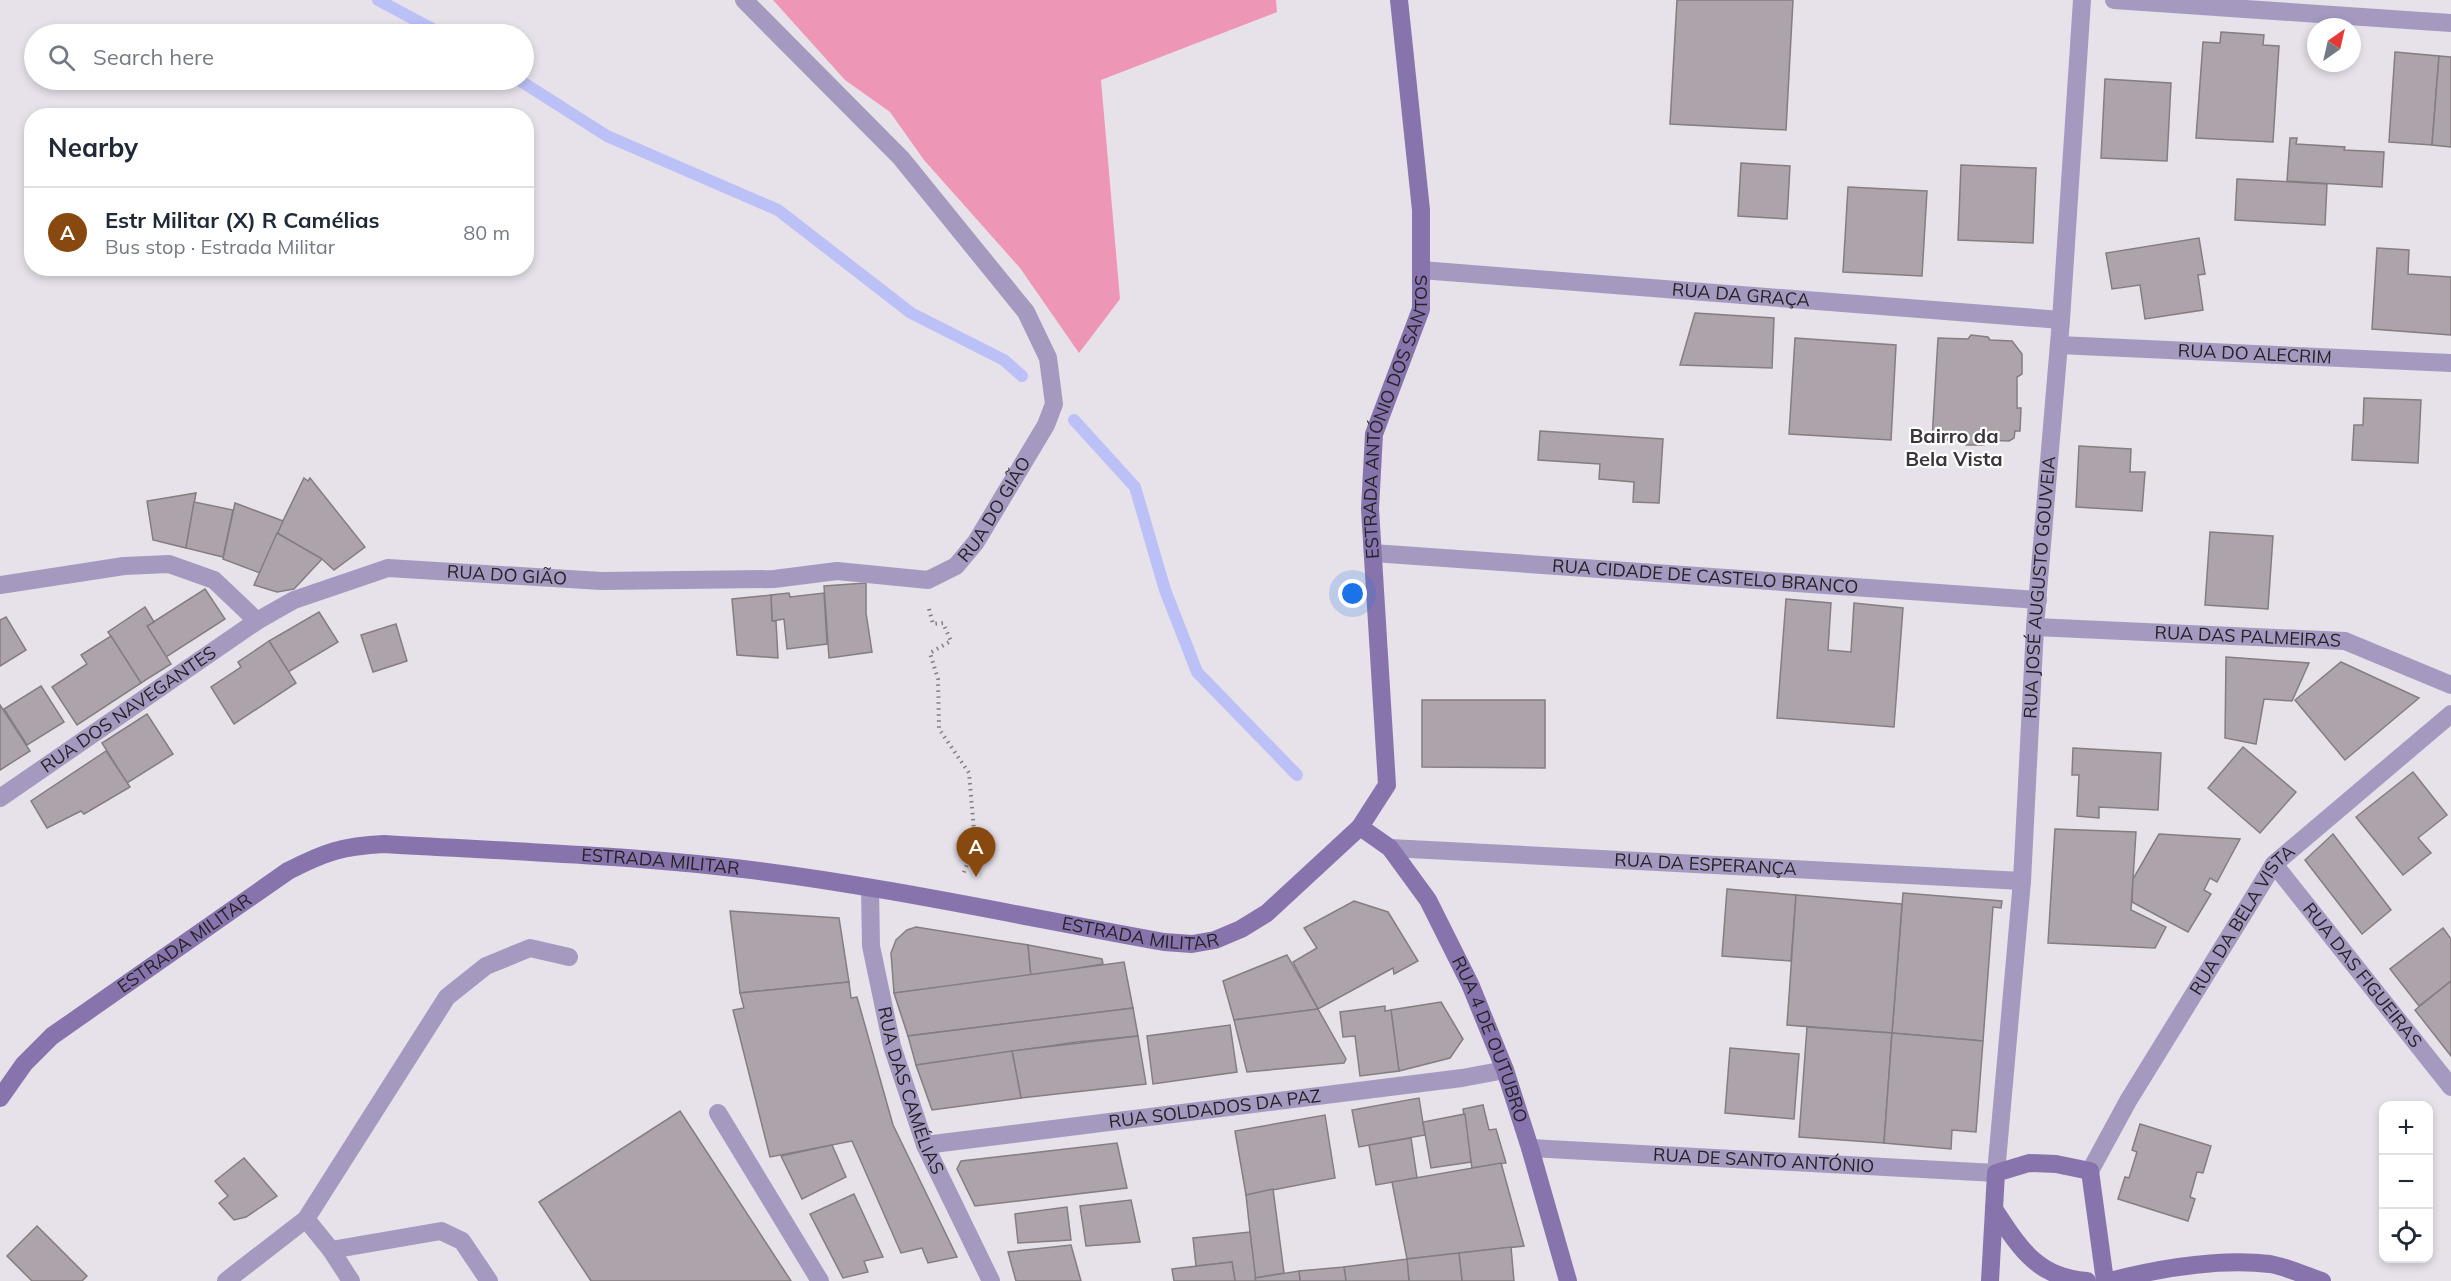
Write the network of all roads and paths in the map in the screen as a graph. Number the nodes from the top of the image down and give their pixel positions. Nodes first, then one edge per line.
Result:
1 (744, 0) edge
2 (1399, 0) edge
3 (2082, 0) edge
4 (2114, 0) edge
5 (2451, 23) edge
6 (1421, 270) junction
7 (2061, 320) junction
8 (2059, 345) junction
9 (2451, 363) edge
10 (1373, 553) junction
11 (920, 579) junction
12 (0, 585) edge
13 (2038, 600) junction
14 (257, 621) junction
15 (2035, 627) junction
16 (2451, 685) edge
17 (2451, 714) edge
18 (0, 798) edge
19 (1360, 827) junction
20 (1390, 848) junction
21 (2274, 864) junction
22 (2022, 881) junction
23 (870, 888) junction
24 (953, 904) junction
25 (569, 957) dead end
26 (1505, 1070) junction
27 (2451, 1087) edge
28 (0, 1098) edge
29 (718, 1113) dead end
30 (925, 1145) junction
31 (1530, 1148) junction
32 (2090, 1171) junction
33 (1996, 1173) junction
34 (1994, 1209) junction
35 (306, 1220) junction
36 (331, 1250) junction
37 (2149, 1276) edge
38 (226, 1281) edge
39 (351, 1281) edge
40 (489, 1281) edge
41 (820, 1281) edge
42 (991, 1281) edge
43 (1568, 1281) edge
44 (1990, 1281) edge
45 (2087, 1281) edge
46 (2105, 1281) edge
47 (2110, 1281) edge
48 (2322, 1281) edge

1 - 11 street, RUA DO GIÃO
2 - 6 street, ESTRADA ANTÓNIO DOS SANTOS
3 - 7 street, RUA JOSÉ AUGUSTO GOUVEIA
4 - 5 street
6 - 7 street, RUA DA GRAÇA
6 - 10 street, ESTRADA ANTÓNIO DOS SANTOS
7 - 8 street, RUA JOSÉ AUGUSTO GOUVEIA
8 - 9 street, RUA DO ALECRIM
8 - 13 street, RUA JOSÉ AUGUSTO GOUVEIA
10 - 13 street, RUA CIDADE DE CASTELO BRANCO
10 - 19 street, ESTRADA ANTÓNIO DOS SANTOS
11 - 14 street, RUA DO GIÃO
11 - 24 path
12 - 14 street
13 - 15 street, RUA JOSÉ AUGUSTO GOUVEIA
14 - 18 street, RUA DOS NAVEGANTES
15 - 16 street, RUA DAS PALMEIRAS
15 - 22 street, RUA JOSÉ AUGUSTO GOUVEIA
17 - 21 street, RUA DA BELA VISTA
19 - 20 street, RUA 4 DE OUTUBRO
19 - 24 street, ESTRADA MILITAR
20 - 22 street, RUA DA ESPERANÇA
20 - 26 street, RUA 4 DE OUTUBRO
21 - 27 street, RUA DAS FIGUEIRAS
21 - 32 street, RUA DA BELA VISTA
22 - 33 street, RUA JOSÉ AUGUSTO GOUVEIA
23 - 24 street, ESTRADA MILITAR
23 - 28 street, ESTRADA MILITAR
23 - 30 street, RUA DAS CAMÉLIAS
25 - 35 street
26 - 30 street, RUA SOLDADOS DA PAZ
26 - 31 street, RUA 4 DE OUTUBRO
29 - 41 street
30 - 42 street, RUA DAS CAMÉLIAS
31 - 33 street, RUA DE SANTO ANTÓNIO
31 - 43 street, RUA 4 DE OUTUBRO
32 - 33 street
32 - 46 street
33 - 34 street
34 - 44 street
34 - 45 street
35 - 36 street
35 - 38 street
36 - 39 street
36 - 40 street
37 - 47 street
37 - 48 street

